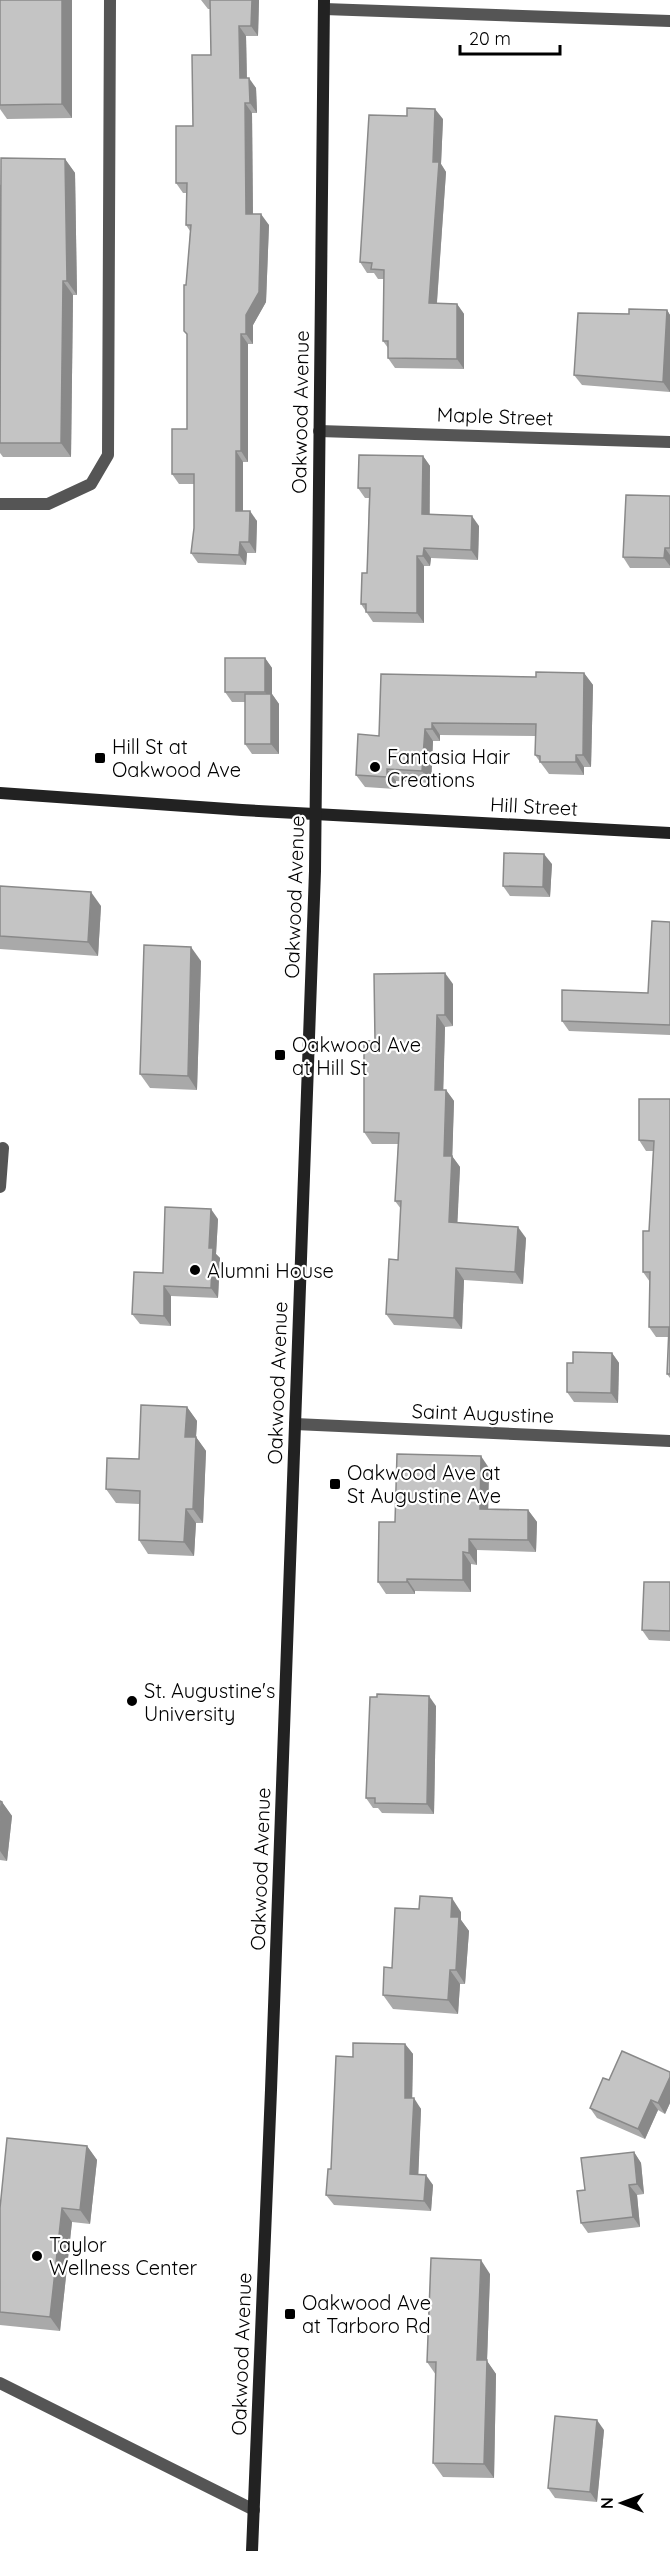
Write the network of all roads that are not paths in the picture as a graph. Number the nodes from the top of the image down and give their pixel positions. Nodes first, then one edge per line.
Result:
1 (110, 0) edge
2 (324, 4) edge
3 (670, 21) edge
4 (319, 431) junction
5 (670, 442) edge
6 (0, 504) edge
7 (0, 793) edge
8 (316, 814) junction
9 (670, 833) edge
10 (0, 1149) edge
11 (0, 1187) edge
12 (295, 1424) junction
13 (670, 1440) edge
14 (0, 2383) edge
15 (254, 2510) junction
16 (252, 2550) edge

1 - 6 street
2 - 3 street
2 - 4 street, Oakwood Avenue
4 - 5 street, Maple Street
4 - 8 street, Oakwood Avenue
7 - 8 street, Hill Street
8 - 9 street, Hill Street
8 - 12 street, Oakwood Avenue
10 - 11 street
12 - 13 street, Saint Augustine
12 - 15 street, Oakwood Avenue
14 - 15 street
15 - 16 street, Oakwood Avenue

